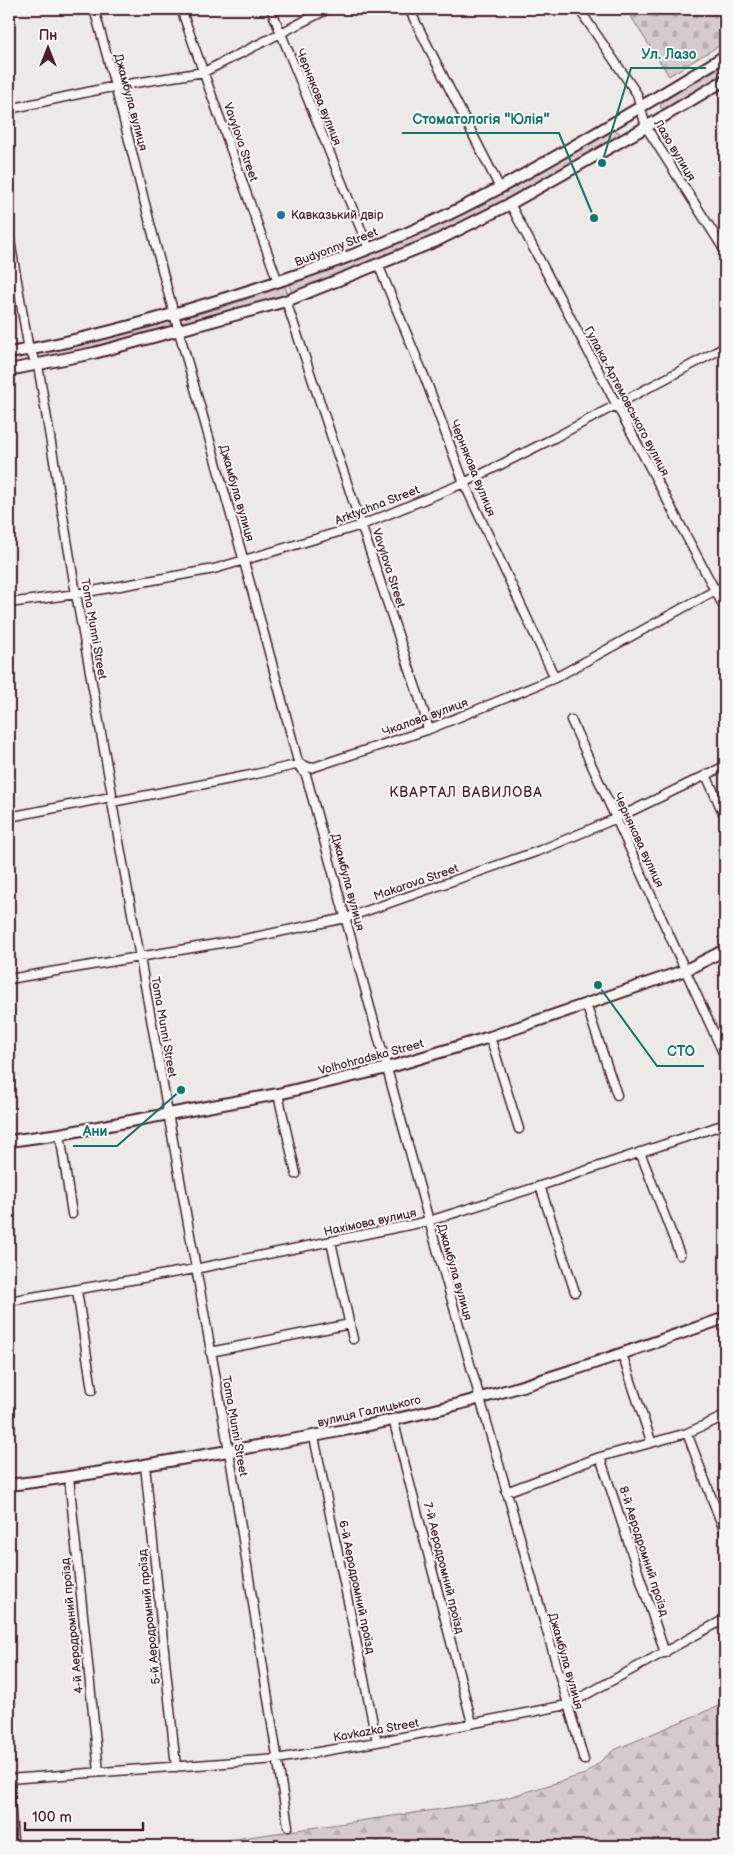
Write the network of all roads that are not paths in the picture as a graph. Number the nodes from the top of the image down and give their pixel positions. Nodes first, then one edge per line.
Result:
1 (94, 9) edge
2 (181, 9) edge
3 (271, 9) edge
4 (328, 9) edge
5 (409, 9) edge
6 (579, 9) edge
7 (281, 34) junction
8 (725, 56) edge
9 (204, 72) junction
10 (725, 80) edge
11 (116, 86) junction
12 (640, 108) junction
13 (9, 109) edge
14 (646, 127) junction
15 (500, 188) junction
16 (510, 204) junction
17 (9, 235) edge
18 (369, 249) junction
19 (725, 251) edge
20 (378, 264) junction
21 (278, 282) junction
22 (286, 301) junction
23 (175, 314) junction
24 (180, 331) junction
25 (725, 348) edge
26 (29, 350) junction
27 (9, 353) edge
28 (38, 365) junction
29 (9, 370) edge
30 (616, 406) junction
31 (464, 483) junction
32 (362, 525) junction
33 (245, 561) junction
34 (725, 585) edge
35 (715, 590) junction
36 (76, 594) junction
37 (9, 604) edge
38 (725, 609) edge
39 (555, 678) junction
40 (572, 720) dead end
41 (427, 730) junction
42 (300, 764) junction
43 (725, 766) edge
44 (706, 775) junction
45 (111, 799) junction
46 (9, 817) edge
47 (725, 817) edge
48 (617, 818) junction
49 (346, 918) junction
50 (725, 950) edge
51 (141, 958) junction
52 (686, 970) junction
53 (9, 979) edge
54 (586, 1004) junction
55 (490, 1037) junction
56 (725, 1057) edge
57 (387, 1068) junction
58 (278, 1094) junction
59 (617, 1095) dead end
60 (168, 1114) junction
61 (725, 1124) edge
62 (520, 1129) dead end
63 (60, 1134) junction
64 (9, 1141) edge
65 (640, 1152) junction
66 (296, 1174) dead end
67 (540, 1186) junction
68 (72, 1214) dead end
69 (429, 1222) junction
70 (331, 1242) junction
71 (680, 1255) dead end
72 (195, 1269) junction
73 (77, 1290) junction
74 (575, 1292) dead end
75 (9, 1300) edge
76 (725, 1318) edge
77 (350, 1324) junction
78 (353, 1339) dead end
79 (210, 1352) junction
80 (622, 1354) junction
81 (92, 1390) dead end
82 (480, 1398) junction
83 (725, 1416) edge
84 (393, 1419) junction
85 (687, 1432) junction
86 (314, 1437) junction
87 (651, 1442) junction
88 (229, 1451) junction
89 (600, 1457) junction
90 (145, 1465) junction
91 (69, 1478) junction
92 (9, 1485) edge
93 (506, 1492) junction
94 (725, 1533) edge
95 (725, 1619) edge
96 (665, 1652) junction
97 (567, 1705) junction
98 (472, 1724) junction
99 (377, 1742) junction
100 (277, 1759) junction
101 (584, 1760) dead end
102 (176, 1767) junction
103 (99, 1772) junction
104 (9, 1779) edge
105 (9, 1785) edge
106 (288, 1826) dead end
107 (18, 1846) edge

1 - 11 street, Джамбула вулиця
2 - 9 street, Vavylova Street
3 - 7 street, Чернякова вулиця
4 - 7 street
5 - 15 street
6 - 12 street, Лазо вулиця
7 - 9 street
7 - 18 street, Чернякова вулиця
8 - 12 main road, Budyonny Street
9 - 11 street
9 - 21 street, Vavylova Street
10 - 14 main road
11 - 13 street
11 - 23 street, Джамбула вулиця
12 - 14 street, Лазо вулиця
12 - 15 main road, Budyonny Street
14 - 16 main road
14 - 19 street, Лазо вулиця
15 - 18 main road, Budyonny Street
16 - 20 main road
16 - 30 street, Гулака-Артемовського вулиця
17 - 26 street, Toma Munni Street
18 - 21 main road, Budyonny Street
20 - 22 main road
20 - 31 street, Чернякова вулиця
21 - 23 main road, Budyonny Street
22 - 24 main road
22 - 32 street, Vavylova Street
23 - 24 street, Джамбула вулиця
23 - 26 main road, Budyonny Street
24 - 28 main road
24 - 33 street, Джамбула вулиця
25 - 30 street, Arktychna Street
26 - 27 main road, Budyonny Street
26 - 28 street, Toma Munni Street
28 - 29 main road
28 - 36 street, Toma Munni Street
30 - 31 street, Arktychna Street
30 - 35 street, Гулака-Артемовського вулиця
31 - 32 street, Arktychna Street
31 - 39 street, Чернякова вулиця
32 - 33 street, Arktychna Street
32 - 41 street, Vavylova Street
33 - 36 street, Arktychna Street
33 - 42 street, Джамбула вулиця
34 - 35 street, Чкалова вулиця
35 - 38 street, Гулака-Артемовського вулиця
35 - 39 street, Чкалова вулиця
36 - 37 street, Arktychna Street
36 - 45 street, Toma Munni Street
39 - 41 street, Чкалова вулиця
40 - 48 street, Чернякова вулиця
41 - 42 street, Чкалова вулиця
42 - 45 street, Чкалова вулиця
42 - 49 street, Джамбула вулиця
43 - 44 street, Makarova Street
44 - 47 street
44 - 48 street, Makarova Street
45 - 46 street, Чкалова вулиця
45 - 51 street, Toma Munni Street
48 - 49 street, Makarova Street
48 - 52 street, Чернякова вулиця
49 - 51 street, Makarova Street
49 - 57 street, Джамбула вулиця
50 - 52 main road, Volhohradska Street
51 - 53 street, Makarova Street
51 - 60 street, Toma Munni Street
52 - 54 main road, Volhohradska Street
52 - 56 street, Чернякова вулиця
54 - 55 main road, Volhohradska Street
54 - 59 street
55 - 57 main road, Volhohradska Street
55 - 62 street
57 - 58 main road, Volhohradska Street
57 - 69 street, Джамбула вулиця
58 - 60 main road, Volhohradska Street
58 - 66 street
60 - 63 main road, Volhohradska Street
60 - 72 street, Toma Munni Street
61 - 65 street, Нахімова вулиця
63 - 64 main road, Volhohradska Street
63 - 68 street
65 - 67 street, Нахімова вулиця
65 - 71 street
67 - 69 street, Нахімова вулиця
67 - 74 street
69 - 70 street, Нахімова вулиця
69 - 82 street, Джамбула вулиця
70 - 72 street, Нахімова вулиця
70 - 77 street
72 - 73 street, Нахімова вулиця
72 - 79 street, Toma Munni Street
73 - 75 street, Нахімова вулиця
73 - 81 street
76 - 80 main road, вулиця Галицького
77 - 78 street
77 - 79 street
79 - 88 street, Toma Munni Street
80 - 82 main road, вулиця Галицького
80 - 87 street
82 - 84 main road, вулиця Галицького
82 - 93 street, Джамбула вулиця
83 - 85 street
84 - 86 main road, вулиця Галицького
84 - 98 street, 7-й Аеродромний проїзд
85 - 87 street
85 - 94 street
86 - 88 main road, вулиця Галицького
86 - 99 street, 6-й Аеродромний проїзд
87 - 89 street
88 - 90 main road, вулиця Галицького
88 - 100 street, Toma Munni Street
89 - 93 street
89 - 96 street, 8-й Аеродромний проїзд
90 - 91 main road, вулиця Галицького
90 - 102 street, 5-й Аеродромний проїзд
91 - 92 main road, вулиця Галицького
91 - 103 street, 4-й Аеродромний проїзд
93 - 97 street, Джамбула вулиця
95 - 96 street, Kavkazka Street
96 - 97 street, Kavkazka Street
97 - 98 street, Kavkazka Street
97 - 101 street, Джамбула вулиця
98 - 99 street, Kavkazka Street
99 - 100 street, Kavkazka Street
100 - 102 street, Kavkazka Street
100 - 106 street, Toma Munni Street
102 - 103 street, Kavkazka Street
103 - 104 street, Kavkazka Street
105 - 107 street

